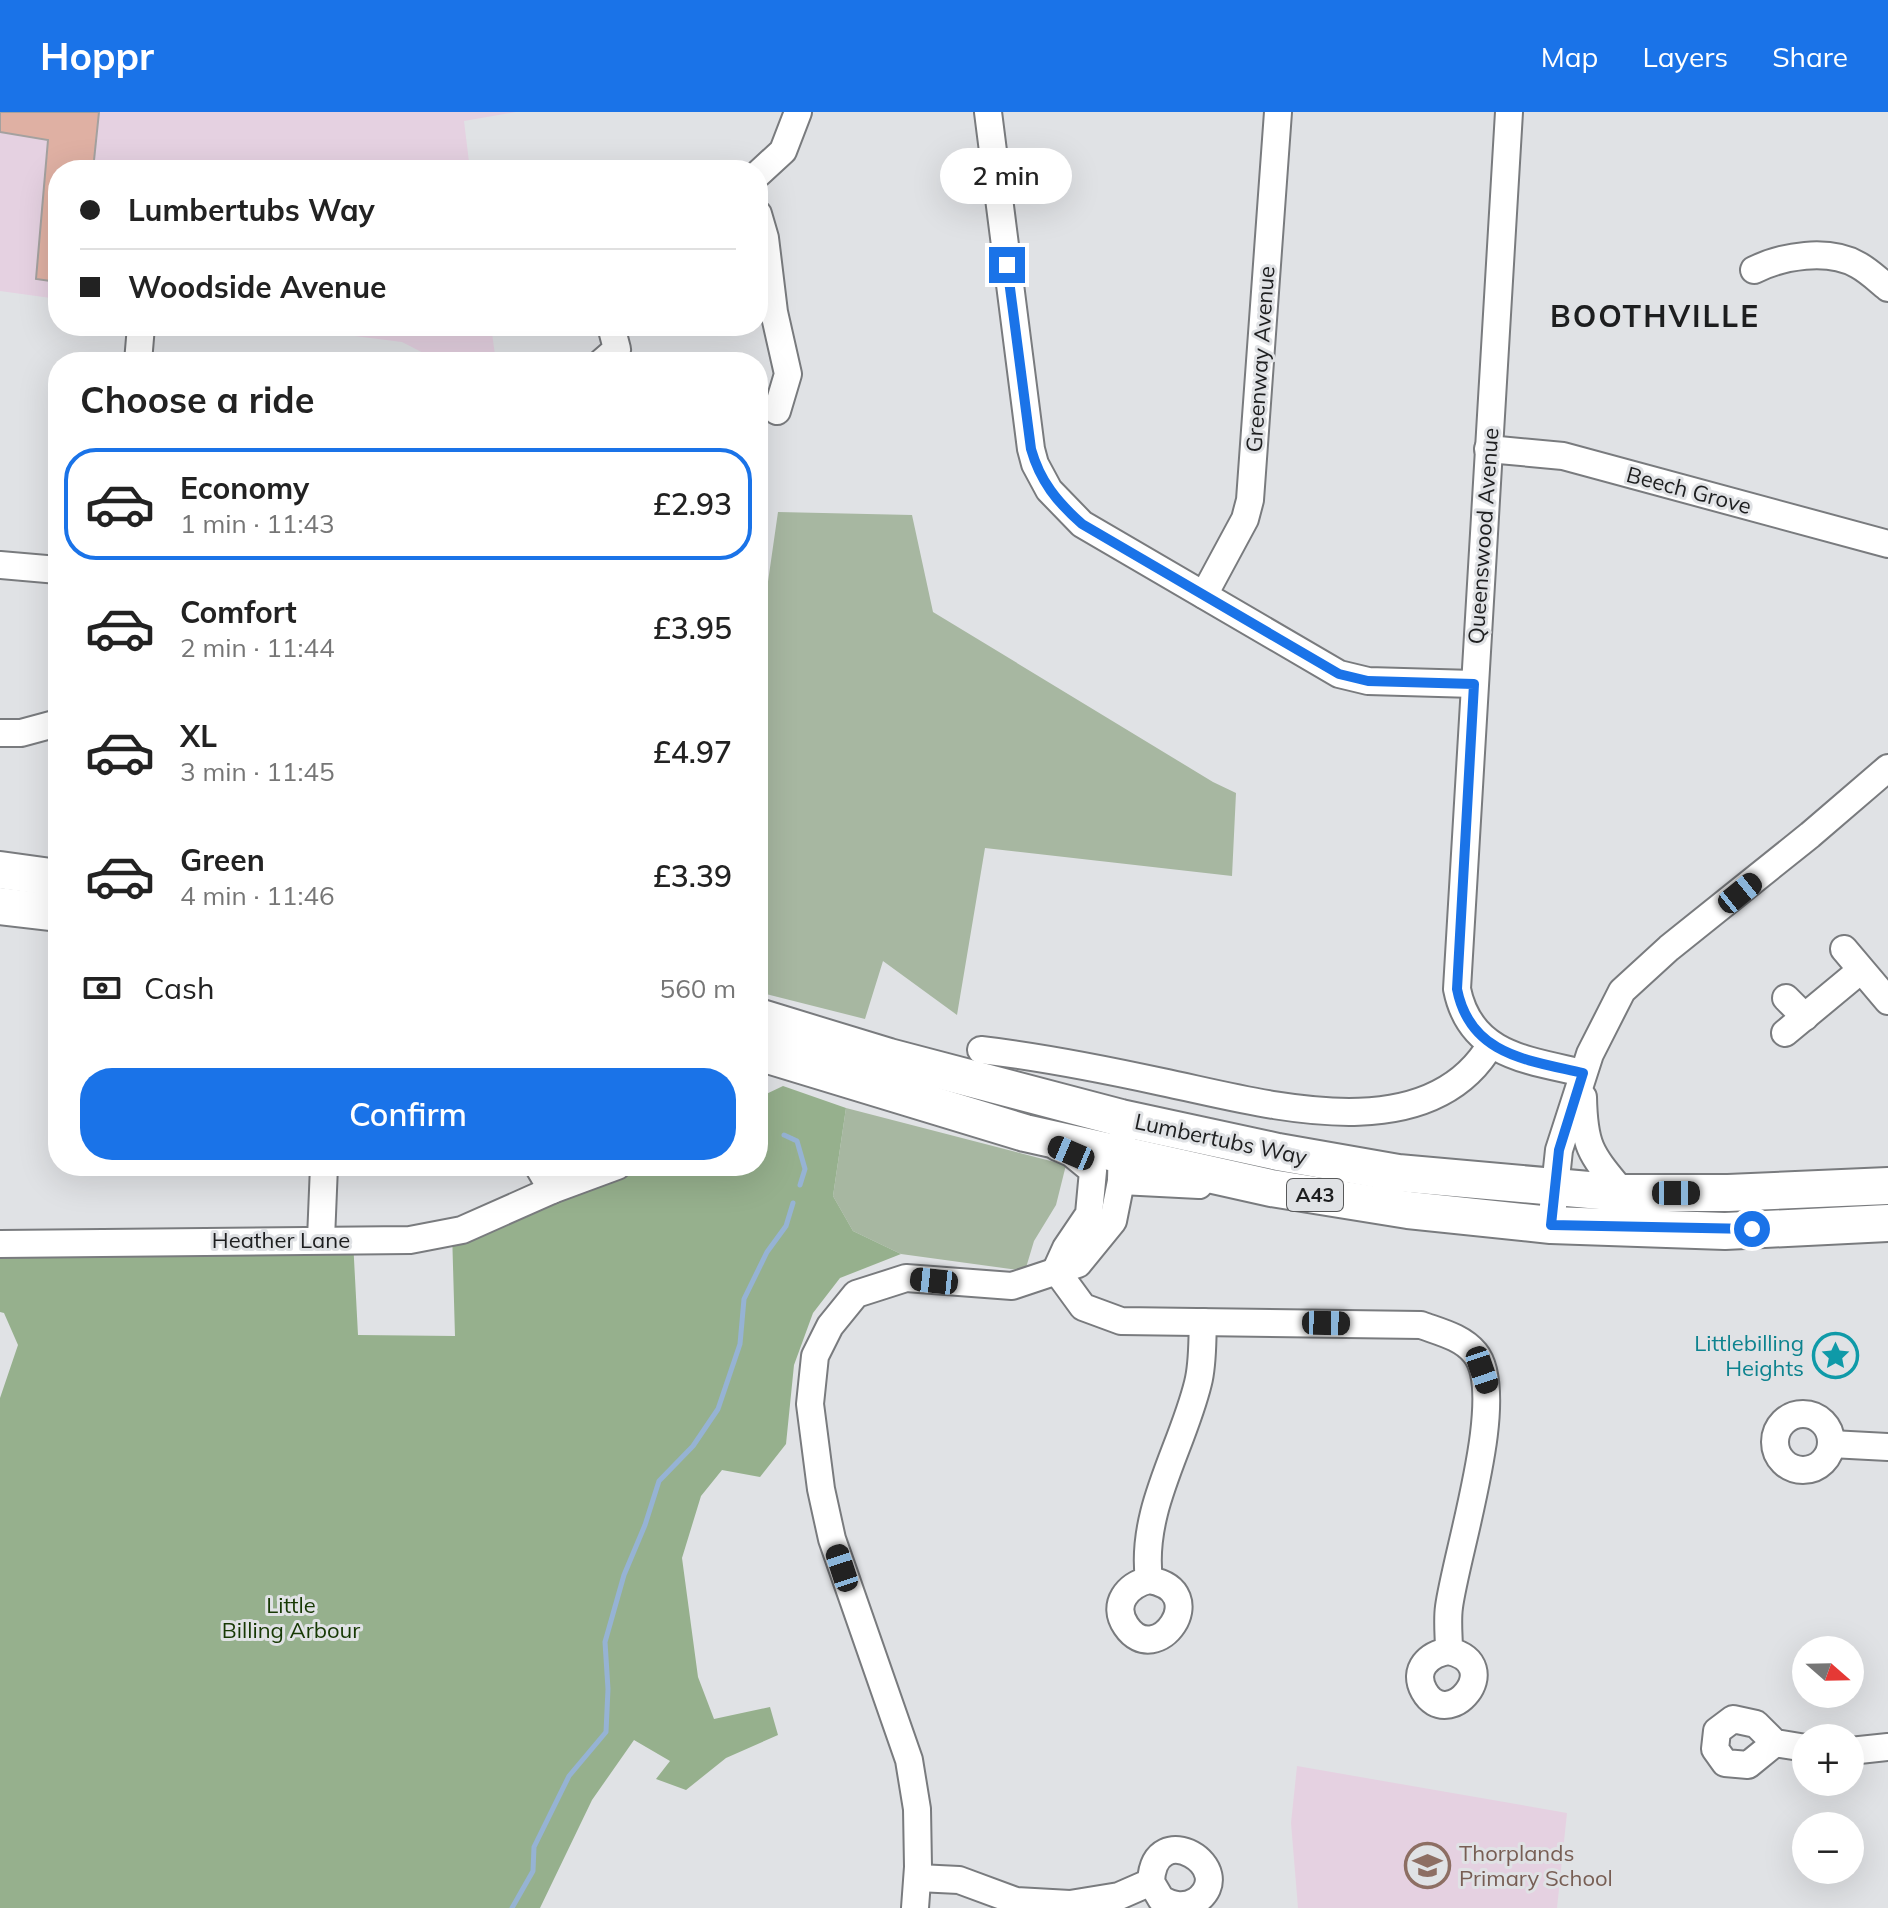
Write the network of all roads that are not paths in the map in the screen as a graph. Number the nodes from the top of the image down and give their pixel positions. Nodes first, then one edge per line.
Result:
1 (798, 112) edge
2 (988, 112) edge
3 (1278, 112) edge
4 (1509, 112) edge
5 (768, 165) edge
6 (768, 263) edge
7 (1754, 270) dead end
8 (1888, 288) edge
9 (777, 411) dead end
10 (1488, 449) junction
11 (1888, 544) edge
12 (0, 565) edge
13 (48, 569) edge
14 (1204, 595) junction
15 (1474, 684) junction
16 (48, 726) edge
17 (0, 733) edge
18 (1888, 768) edge
19 (0, 870) edge
20 (48, 877) edge
21 (0, 906) edge
22 (48, 912) edge
23 (1844, 949) dead end
24 (1861, 970) junction
25 (1786, 998) dead end
26 (1888, 1001) edge
27 (768, 1020) edge
28 (1491, 1044) junction
29 (981, 1050) dead end
30 (768, 1055) edge
31 (1583, 1073) junction
32 (1121, 1118) junction
33 (1025, 1133) junction
34 (1122, 1168) junction
35 (324, 1176) edge
36 (544, 1176) edge
37 (590, 1176) edge
38 (1888, 1186) edge
39 (1554, 1188) junction
40 (552, 1190) junction
41 (1623, 1193) junction
42 (1888, 1223) edge
43 (1551, 1225) junction
44 (321, 1239) junction
45 (0, 1244) edge
46 (1056, 1270) junction
47 (1203, 1322) junction
48 (1831, 1444) dead end
49 (1888, 1447) edge
50 (1149, 1580) dead end
51 (1449, 1651) dead end
52 (1775, 1743) dead end
53 (1792, 1746) edge
54 (1888, 1747) edge
55 (1864, 1750) edge
56 (918, 1878) junction
57 (1151, 1882) dead end
58 (915, 1908) edge

1 - 5 street
2 - 14 street
3 - 14 street, Greenway Avenue
4 - 10 street, Queenswood Avenue
6 - 9 street
7 - 8 street
10 - 11 street, Beech Grove
10 - 15 street, Queenswood Avenue
12 - 13 street
14 - 15 street
15 - 28 street, Queenswood Avenue
16 - 17 street
18 - 31 street
19 - 20 highway
21 - 22 highway
23 - 24 street
24 - 25 street
24 - 26 street
27 - 32 highway, Lumbertubs Way / A43
28 - 29 street, Lumbertubs Way
28 - 31 street, Queenswood Avenue
30 - 33 highway, Lumbertubs Way / A43
31 - 39 street
31 - 41 street
32 - 34 street
32 - 39 highway, Lumbertubs Way / A43
33 - 34 highway, Lumbertubs Way / A43
33 - 46 street
34 - 43 highway, Lumbertubs Way / A43
34 - 46 street
35 - 44 street
36 - 40 street
37 - 40 street, Heather Lane
38 - 41 highway, Lumbertubs Way / A43
39 - 41 highway, Lumbertubs Way / A43
39 - 43 street
40 - 44 street, Heather Lane
42 - 43 highway, Lumbertubs Way / A43
44 - 45 street, Heather Lane
46 - 47 street
46 - 56 street
47 - 50 street
47 - 51 street
48 - 49 street
52 - 53 street
54 - 55 street
56 - 57 street
56 - 58 street

